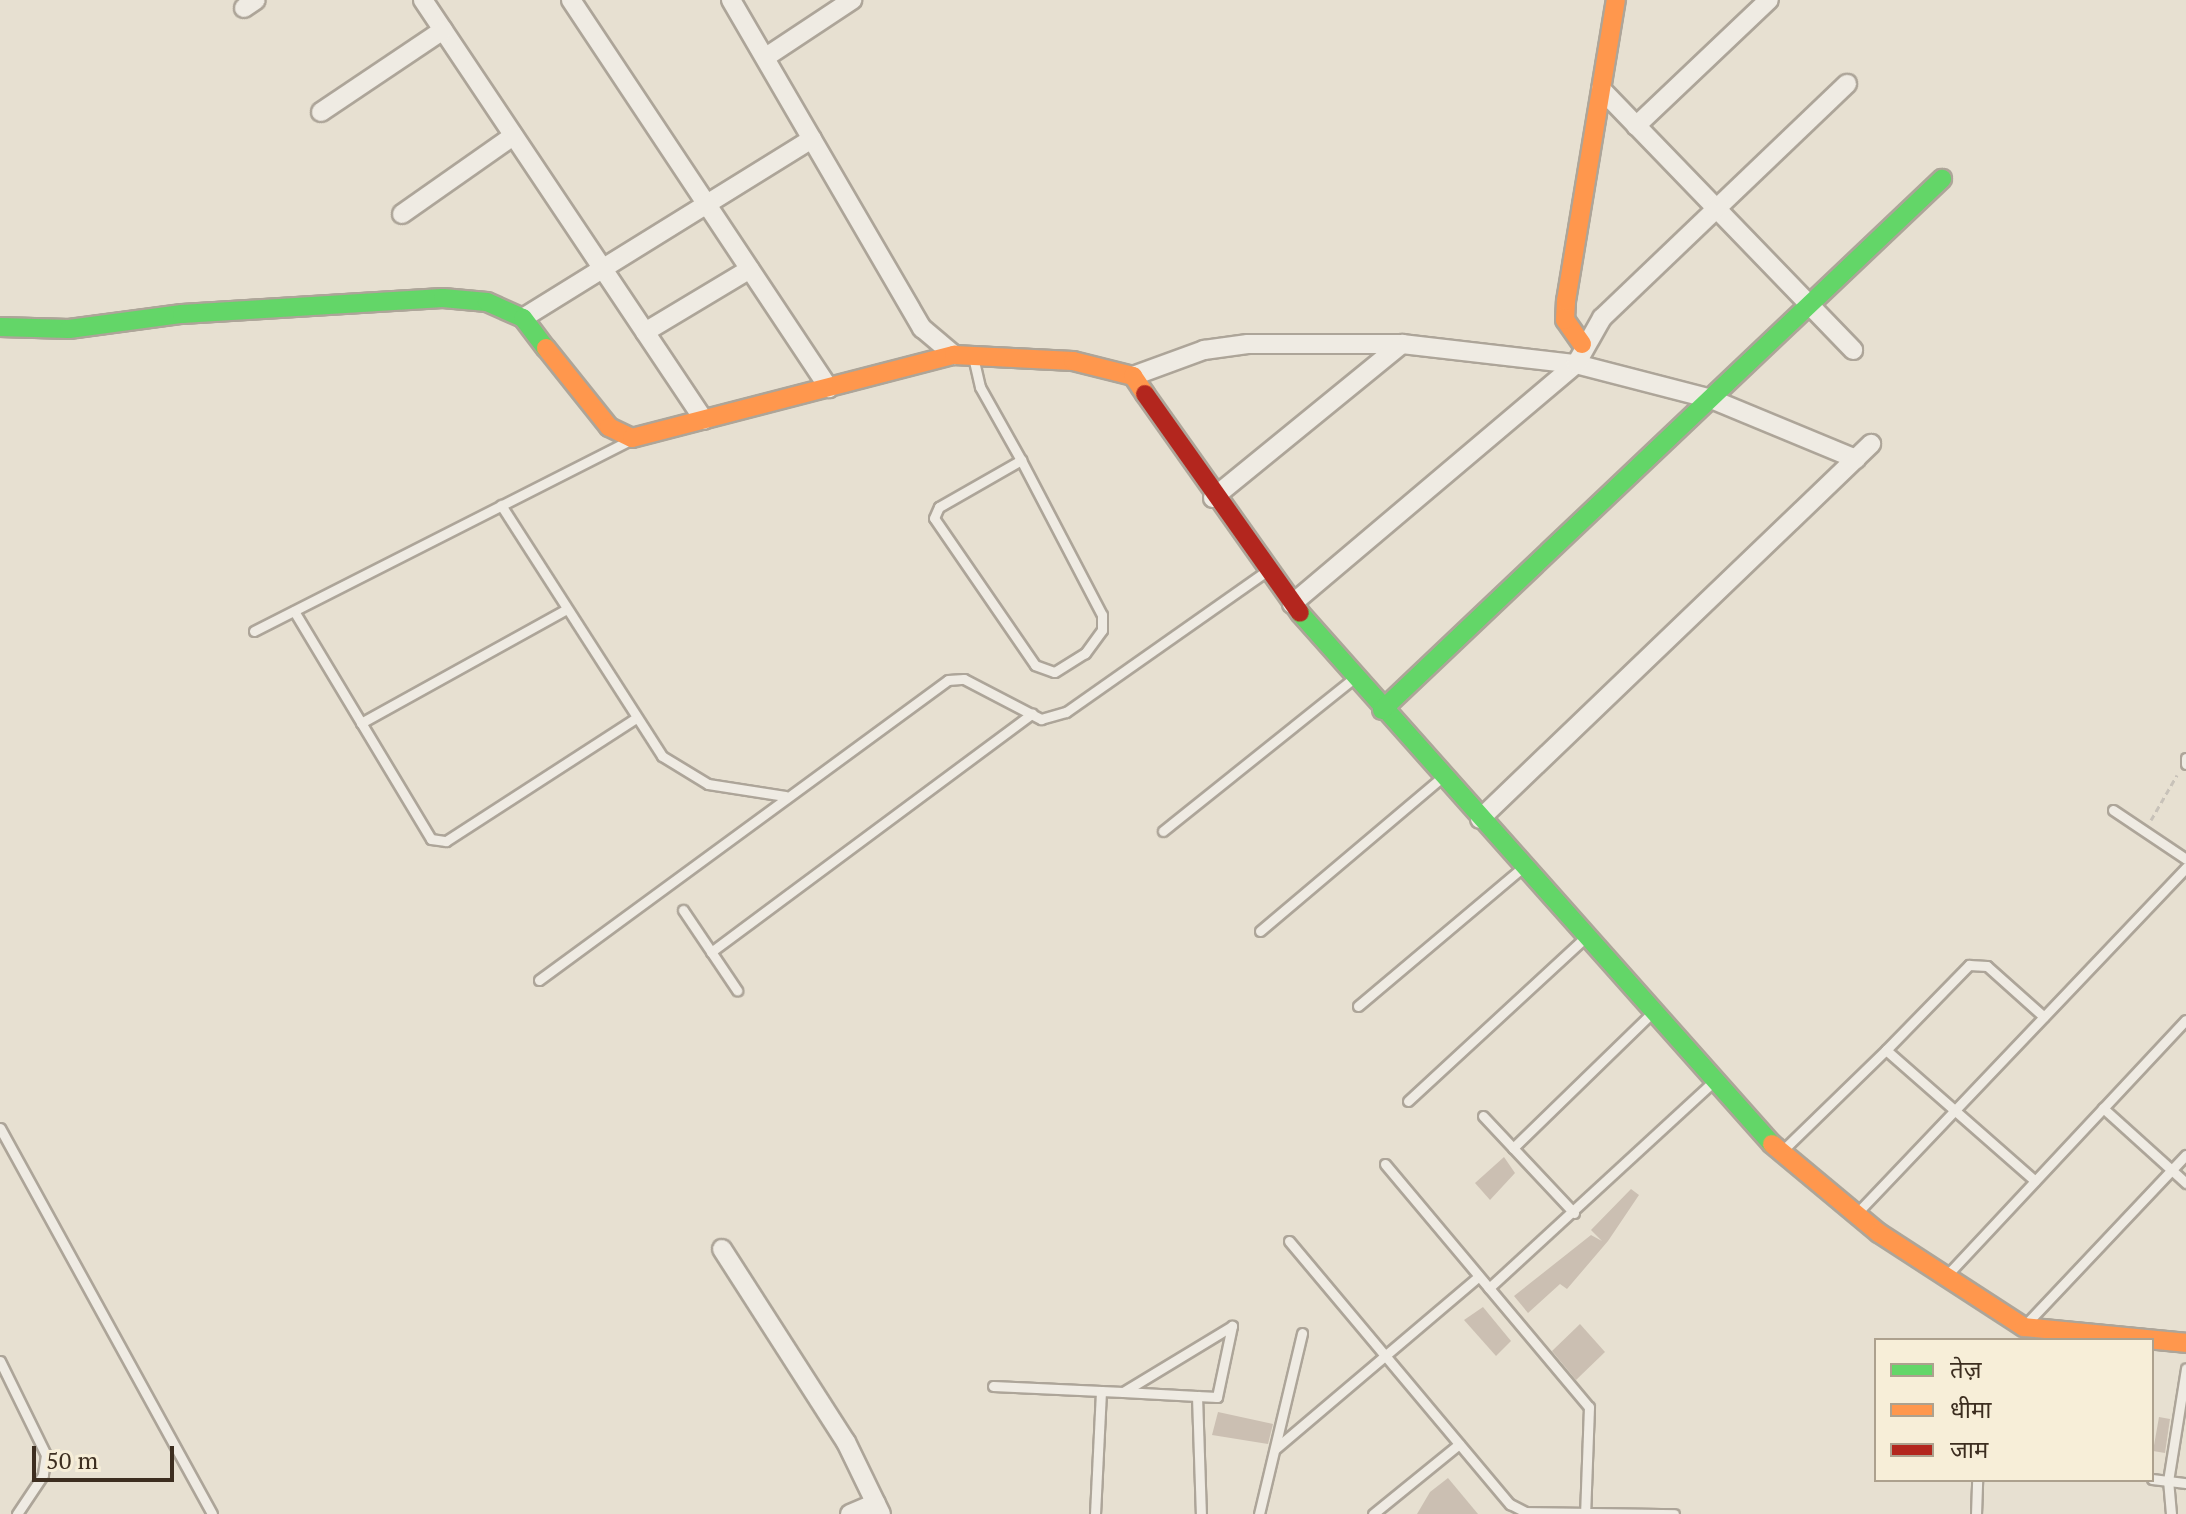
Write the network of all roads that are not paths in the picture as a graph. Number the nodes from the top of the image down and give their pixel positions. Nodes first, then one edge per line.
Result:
1 (423, 0) edge
2 (571, 0) edge
3 (731, 0) edge
4 (852, 0) edge
5 (1616, 0) edge
6 (1769, 0) edge
7 (443, 30) junction
8 (769, 55) junction
9 (1847, 84) dead end
10 (1601, 89) junction
11 (321, 112) dead end
12 (1636, 126) junction
13 (513, 136) junction
14 (812, 139) junction
15 (1942, 179) dead end
16 (705, 201) junction
17 (1715, 208) junction
18 (402, 214) dead end
19 (602, 267) junction
20 (750, 269) junction
21 (1809, 305) junction
22 (523, 318) junction
23 (0, 327) edge
24 (645, 332) junction
25 (1402, 344) junction
26 (1582, 344) junction
27 (1853, 350) dead end
28 (954, 355) junction
29 (974, 361) junction
30 (1576, 364) junction
31 (1133, 376) junction
32 (829, 388) junction
33 (1711, 399) junction
34 (704, 420) junction
35 (609, 427) junction
36 (632, 438) junction
37 (1871, 444) dead end
38 (612, 449) junction
39 (1856, 459) junction
40 (1021, 460) junction
41 (1213, 498) junction
42 (501, 505) junction
43 (1267, 571) junction
44 (1292, 604) junction
45 (567, 609) junction
46 (294, 611) junction
47 (254, 631) dead end
48 (1354, 678) junction
49 (1382, 710) junction
50 (1032, 714) junction
51 (636, 718) junction
52 (361, 723) junction
53 (1442, 777) junction
54 (785, 796) junction
55 (2113, 810) dead end
56 (1480, 819) junction
57 (1163, 831) dead end
58 (2186, 859) edge
59 (1523, 867) junction
60 (2186, 868) edge
61 (683, 910) dead end
62 (1260, 931) dead end
63 (1586, 937) junction
64 (711, 952) junction
65 (539, 980) dead end
66 (737, 990) dead end
67 (1358, 1006) dead end
68 (1654, 1012) junction
69 (2044, 1017) junction
70 (2186, 1020) edge
71 (1886, 1050) junction
72 (1715, 1080) junction
73 (1408, 1101) dead end
74 (1958, 1107) junction
75 (2103, 1108) junction
76 (1483, 1116) dead end
77 (0, 1128) edge
78 (1513, 1148) junction
79 (1780, 1153) junction
80 (2186, 1155) edge
81 (1385, 1164) dead end
82 (2172, 1170) junction
83 (2035, 1181) junction
84 (2186, 1183) edge
85 (1574, 1213) junction
86 (1856, 1214) junction
87 (1289, 1241) dead end
88 (722, 1249) dead end
89 (1479, 1276) junction
90 (1946, 1276) junction
91 (1489, 1288) junction
92 (2024, 1327) junction
93 (1302, 1333) dead end
94 (2135, 1338) edge
95 (2154, 1340) edge
96 (2186, 1343) edge
97 (1385, 1356) junction
98 (1, 1364) edge
99 (2186, 1368) edge
100 (993, 1386) dead end
101 (1101, 1391) junction
102 (1123, 1392) junction
103 (1197, 1396) junction
104 (1459, 1444) junction
105 (1275, 1449) junction
106 (2154, 1479) edge
107 (2168, 1481) junction
108 (1977, 1482) edge
109 (2186, 1483) edge
110 (878, 1508) edge
111 (1586, 1511) edge
112 (17, 1514) edge
113 (212, 1514) edge
114 (850, 1514) edge
115 (1095, 1514) edge
116 (1201, 1514) edge
117 (1259, 1514) edge
118 (1373, 1514) edge
119 (1674, 1514) edge
120 (1976, 1514) edge
121 (2171, 1514) edge

1 - 7 street
2 - 16 street
3 - 8 street
4 - 8 street
5 - 10 street
6 - 12 street
7 - 11 street
7 - 13 street
8 - 14 street
9 - 17 street
10 - 12 street
10 - 26 street
12 - 17 street
13 - 18 street
13 - 19 street
14 - 16 street
14 - 28 street
15 - 21 street
16 - 19 street
16 - 20 street
17 - 21 street
17 - 26 street
19 - 22 street
19 - 24 street
20 - 24 street
20 - 32 street
21 - 27 street
21 - 33 street
22 - 23 street
22 - 35 street
24 - 34 street
25 - 30 street
25 - 31 street
25 - 41 street
26 - 30 street
28 - 29 street
28 - 32 street
29 - 31 street
29 - 40 lane
30 - 33 street
30 - 44 street
31 - 41 street
32 - 34 street
33 - 39 street
33 - 49 street
34 - 36 street
35 - 36 street
35 - 38 lane
36 - 38 lane
37 - 39 street
38 - 42 lane
39 - 56 street
40 - 40 lane
41 - 43 street
42 - 45 lane
42 - 46 lane
43 - 44 street
43 - 50 lane
44 - 48 street
45 - 51 lane
45 - 52 lane
46 - 47 lane
46 - 52 lane
48 - 49 street
48 - 57 lane
49 - 53 street
50 - 54 lane
50 - 64 lane
51 - 52 lane
51 - 54 lane
53 - 56 street
53 - 62 lane
54 - 65 lane
55 - 58 lane
56 - 59 street
59 - 63 street
59 - 67 lane
60 - 69 lane
61 - 64 lane
63 - 68 street
63 - 73 lane
64 - 66 lane
68 - 72 street
68 - 78 lane
69 - 71 lane
69 - 74 lane
70 - 75 lane
71 - 74 lane
71 - 79 lane
72 - 79 street
72 - 85 lane
74 - 83 lane
74 - 86 lane
75 - 82 lane
75 - 83 lane
76 - 78 lane
77 - 113 lane
78 - 85 lane
79 - 86 street
80 - 82 lane
81 - 89 lane
82 - 84 lane
82 - 92 lane
83 - 90 lane
85 - 91 lane
86 - 90 street
87 - 97 lane
88 - 110 street
89 - 91 lane
89 - 97 lane
90 - 92 street
91 - 111 lane
92 - 94 street
93 - 105 lane
95 - 96 street
97 - 104 lane
97 - 105 lane
98 - 112 lane
99 - 107 lane
100 - 101 lane
101 - 102 lane
101 - 115 lane
102 - 103 lane
102 - 103 lane
103 - 116 lane
104 - 111 lane
104 - 118 lane
105 - 117 lane
106 - 107 lane
107 - 109 lane
107 - 121 lane
108 - 120 lane
110 - 114 street
111 - 119 lane

